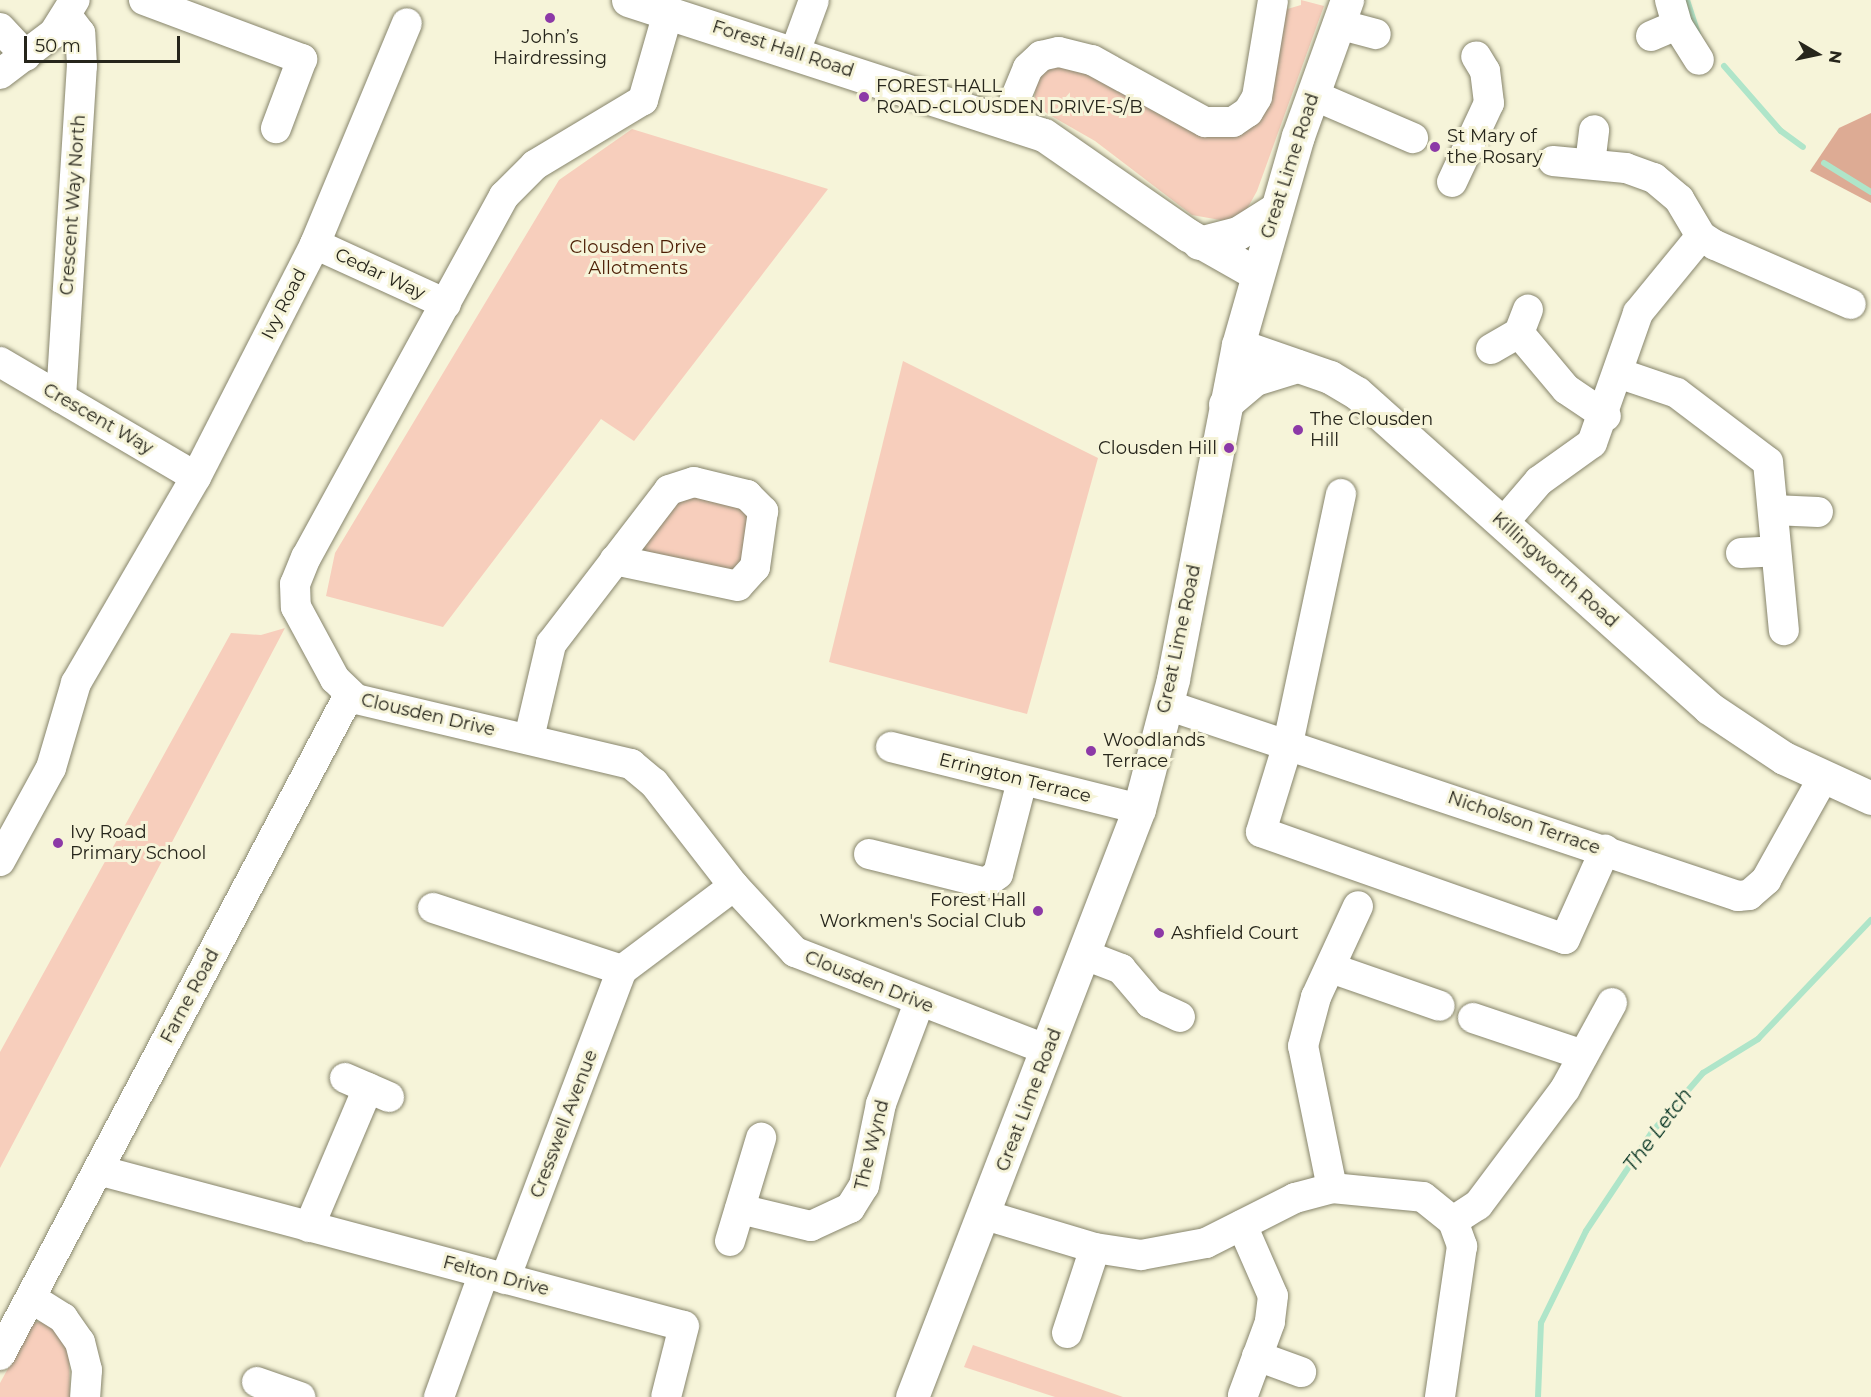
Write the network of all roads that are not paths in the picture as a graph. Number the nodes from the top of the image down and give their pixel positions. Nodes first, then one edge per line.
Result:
1 (144, 0) edge
2 (628, 0) edge
3 (814, 0) edge
4 (1276, 0) edge
5 (71, 8) edge
6 (1343, 12) edge
7 (668, 13) junction
8 (1666, 20) edge
9 (407, 23) dead end
10 (0, 28) edge
11 (1376, 34) dead end
12 (795, 52) junction
13 (26, 56) junction
14 (1476, 56) dead end
15 (1699, 60) dead end
16 (0, 74) edge
17 (1313, 94) junction
18 (1006, 121) junction
19 (276, 128) dead end
20 (1594, 130) dead end
21 (1413, 138) dead end
22 (1553, 161) dead end
23 (1590, 164) junction
24 (1452, 183) dead end
25 (1276, 209) junction
26 (1701, 236) junction
27 (1199, 243) junction
28 (315, 244) junction
29 (1257, 274) junction
30 (446, 304) junction
31 (1851, 304) dead end
32 (1238, 345) junction
33 (1491, 349) dead end
34 (0, 362) edge
35 (1297, 366) junction
36 (1618, 373) junction
37 (61, 398) junction
38 (1225, 404) junction
39 (1606, 416) junction
40 (196, 477) junction
41 (1341, 494) dead end
42 (1773, 510) junction
43 (1818, 512) dead end
44 (1503, 523) junction
45 (1775, 551) junction
46 (1741, 554) dead end
47 (615, 560) junction
48 (1784, 630) dead end
49 (349, 695) junction
50 (1167, 705) junction
51 (529, 738) junction
52 (1288, 744) junction
53 (891, 747) dead end
54 (1823, 778) junction
55 (1022, 781) junction
56 (1871, 798) edge
57 (1139, 809) junction
58 (1605, 850) junction
59 (868, 854) dead end
60 (0, 861) edge
61 (734, 886) junction
62 (1358, 906) dead end
63 (433, 908) dead end
64 (1085, 956) junction
65 (1331, 968) junction
66 (622, 970) junction
67 (919, 1003) junction
68 (1612, 1003) dead end
69 (1440, 1006) dead end
70 (1180, 1017) dead end
71 (1473, 1018) dead end
72 (1048, 1050) junction
73 (1583, 1055) junction
74 (367, 1088) dead end
75 (761, 1138) dead end
76 (98, 1170) junction
77 (1332, 1188) junction
78 (740, 1209) junction
79 (985, 1215) junction
80 (1453, 1221) junction
81 (1242, 1225) junction
82 (309, 1227) junction
83 (730, 1241) dead end
84 (1095, 1248) junction
85 (494, 1276) junction
86 (31, 1298) junction
87 (1067, 1333) dead end
88 (0, 1355) edge
89 (1257, 1356) junction
90 (1301, 1372) dead end
91 (257, 1382) dead end
92 (1243, 1395) dead end
93 (84, 1397) edge
94 (300, 1397) edge
95 (439, 1397) edge
96 (666, 1397) edge
97 (912, 1397) edge
98 (1440, 1397) edge

1 - 19 street
2 - 7 main road, Forest Hall Road
3 - 12 street
4 - 18 street
5 - 13 street
5 - 37 street, Crescent Way North
6 - 11 street
6 - 17 main road, Great Lime Road
7 - 12 main road, Forest Hall Road
7 - 30 street, Clousden Drive
8 - 15 street
9 - 28 street, Ivy Road
10 - 13 street
12 - 18 main road, Forest Hall Road
13 - 16 street
14 - 24 street
17 - 21 street
17 - 25 main road, Great Lime Road
18 - 27 main road, Forest Hall Road
20 - 23 street
22 - 23 street
23 - 26 street
25 - 27 main road
25 - 29 main road, Great Lime Road
26 - 31 street
26 - 36 street
27 - 29 main road, Forest Hall Road
28 - 30 street, Cedar Way
28 - 40 street, Ivy Road
29 - 32 main road, Great Lime Road
30 - 49 street, Clousden Drive
32 - 35 main road, Killingworth Road
32 - 38 main road, Great Lime Road
33 - 39 street
34 - 37 street, Crescent Way
35 - 38 main road
35 - 44 main road, Killingworth Road
36 - 39 street
36 - 42 street
37 - 40 street, Crescent Way
38 - 50 main road, Great Lime Road
39 - 44 street
40 - 60 street, Ivy Road
41 - 52 street
42 - 43 street
42 - 45 street
44 - 54 main road, Killingworth Road
45 - 46 street
45 - 48 street
47 - 47 street
47 - 51 street
49 - 51 street, Clousden Drive
49 - 76 street, Farne Road
50 - 52 street, Nicholson Terrace
50 - 57 main road, Great Lime Road
51 - 61 street, Clousden Drive
52 - 58 street, Nicholson Terrace
52 - 58 street
53 - 55 street, Errington Terrace
54 - 56 main road, Killingworth Road
54 - 58 street, Nicholson Terrace
55 - 57 street, Errington Terrace
55 - 59 street
57 - 64 main road, Great Lime Road
61 - 66 street
61 - 67 street, Clousden Drive
62 - 65 street
63 - 66 street
64 - 70 street
64 - 72 main road, Great Lime Road
65 - 69 street
65 - 77 street
66 - 85 street, Cresswell Avenue
67 - 72 street, Clousden Drive
67 - 78 street, The Wynd
68 - 73 street
71 - 73 street
72 - 79 main road, Great Lime Road
73 - 80 street
74 - 82 street
75 - 78 street
76 - 82 street, Felton Drive
76 - 86 street, Farne Road
77 - 80 street
77 - 81 street
78 - 83 street
79 - 84 street
79 - 97 main road, Great Lime Road
80 - 98 street
81 - 84 street
81 - 89 street
82 - 85 street, Felton Drive
84 - 87 street
85 - 95 street, Cresswell Avenue
85 - 96 street, Felton Drive
86 - 88 street, Farne Road
86 - 93 street
89 - 90 street
89 - 92 street
91 - 94 street

